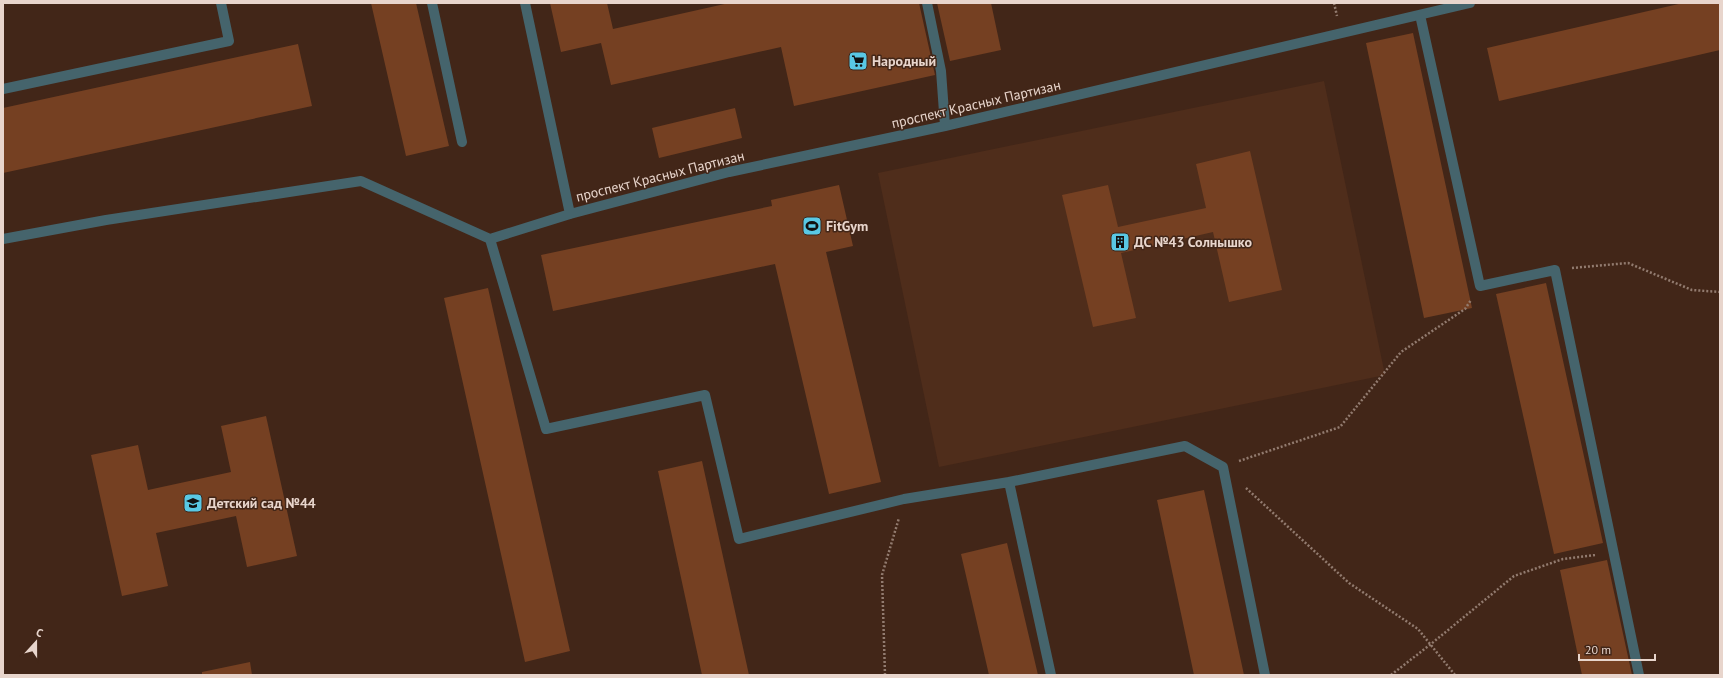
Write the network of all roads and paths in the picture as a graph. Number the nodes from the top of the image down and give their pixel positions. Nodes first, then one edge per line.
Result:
1 (221, 3) edge
2 (432, 3) edge
3 (525, 3) edge
4 (928, 3) edge
5 (1470, 3) edge
6 (1420, 15) junction
7 (3, 90) edge
8 (945, 126) junction
9 (462, 142) dead end
10 (570, 214) junction
11 (3, 238) edge
12 (490, 239) junction
13 (1555, 270) junction
14 (1480, 286) junction
15 (1720, 292) edge
16 (1223, 467) junction
17 (1009, 482) junction
18 (904, 500) junction
19 (1614, 552) junction
20 (1431, 644) junction
21 (885, 675) edge
22 (1051, 675) edge
23 (1265, 675) edge
24 (1391, 675) edge
25 (1455, 675) edge
26 (1639, 675) edge

1 - 7 street
2 - 9 street
3 - 10 street
4 - 8 street
5 - 6 street, проспект Красных Партизан
6 - 8 street, проспект Красных Партизан
6 - 14 street
8 - 10 street, проспект Красных Партизан
10 - 12 street, проспект Красных Партизан
11 - 12 street
12 - 18 street
13 - 14 street
13 - 15 path
13 - 19 street
14 - 16 path
16 - 17 street
16 - 20 path
16 - 23 street
17 - 18 street
17 - 22 street
18 - 21 path
19 - 20 path
19 - 26 street
20 - 24 path
20 - 25 path

